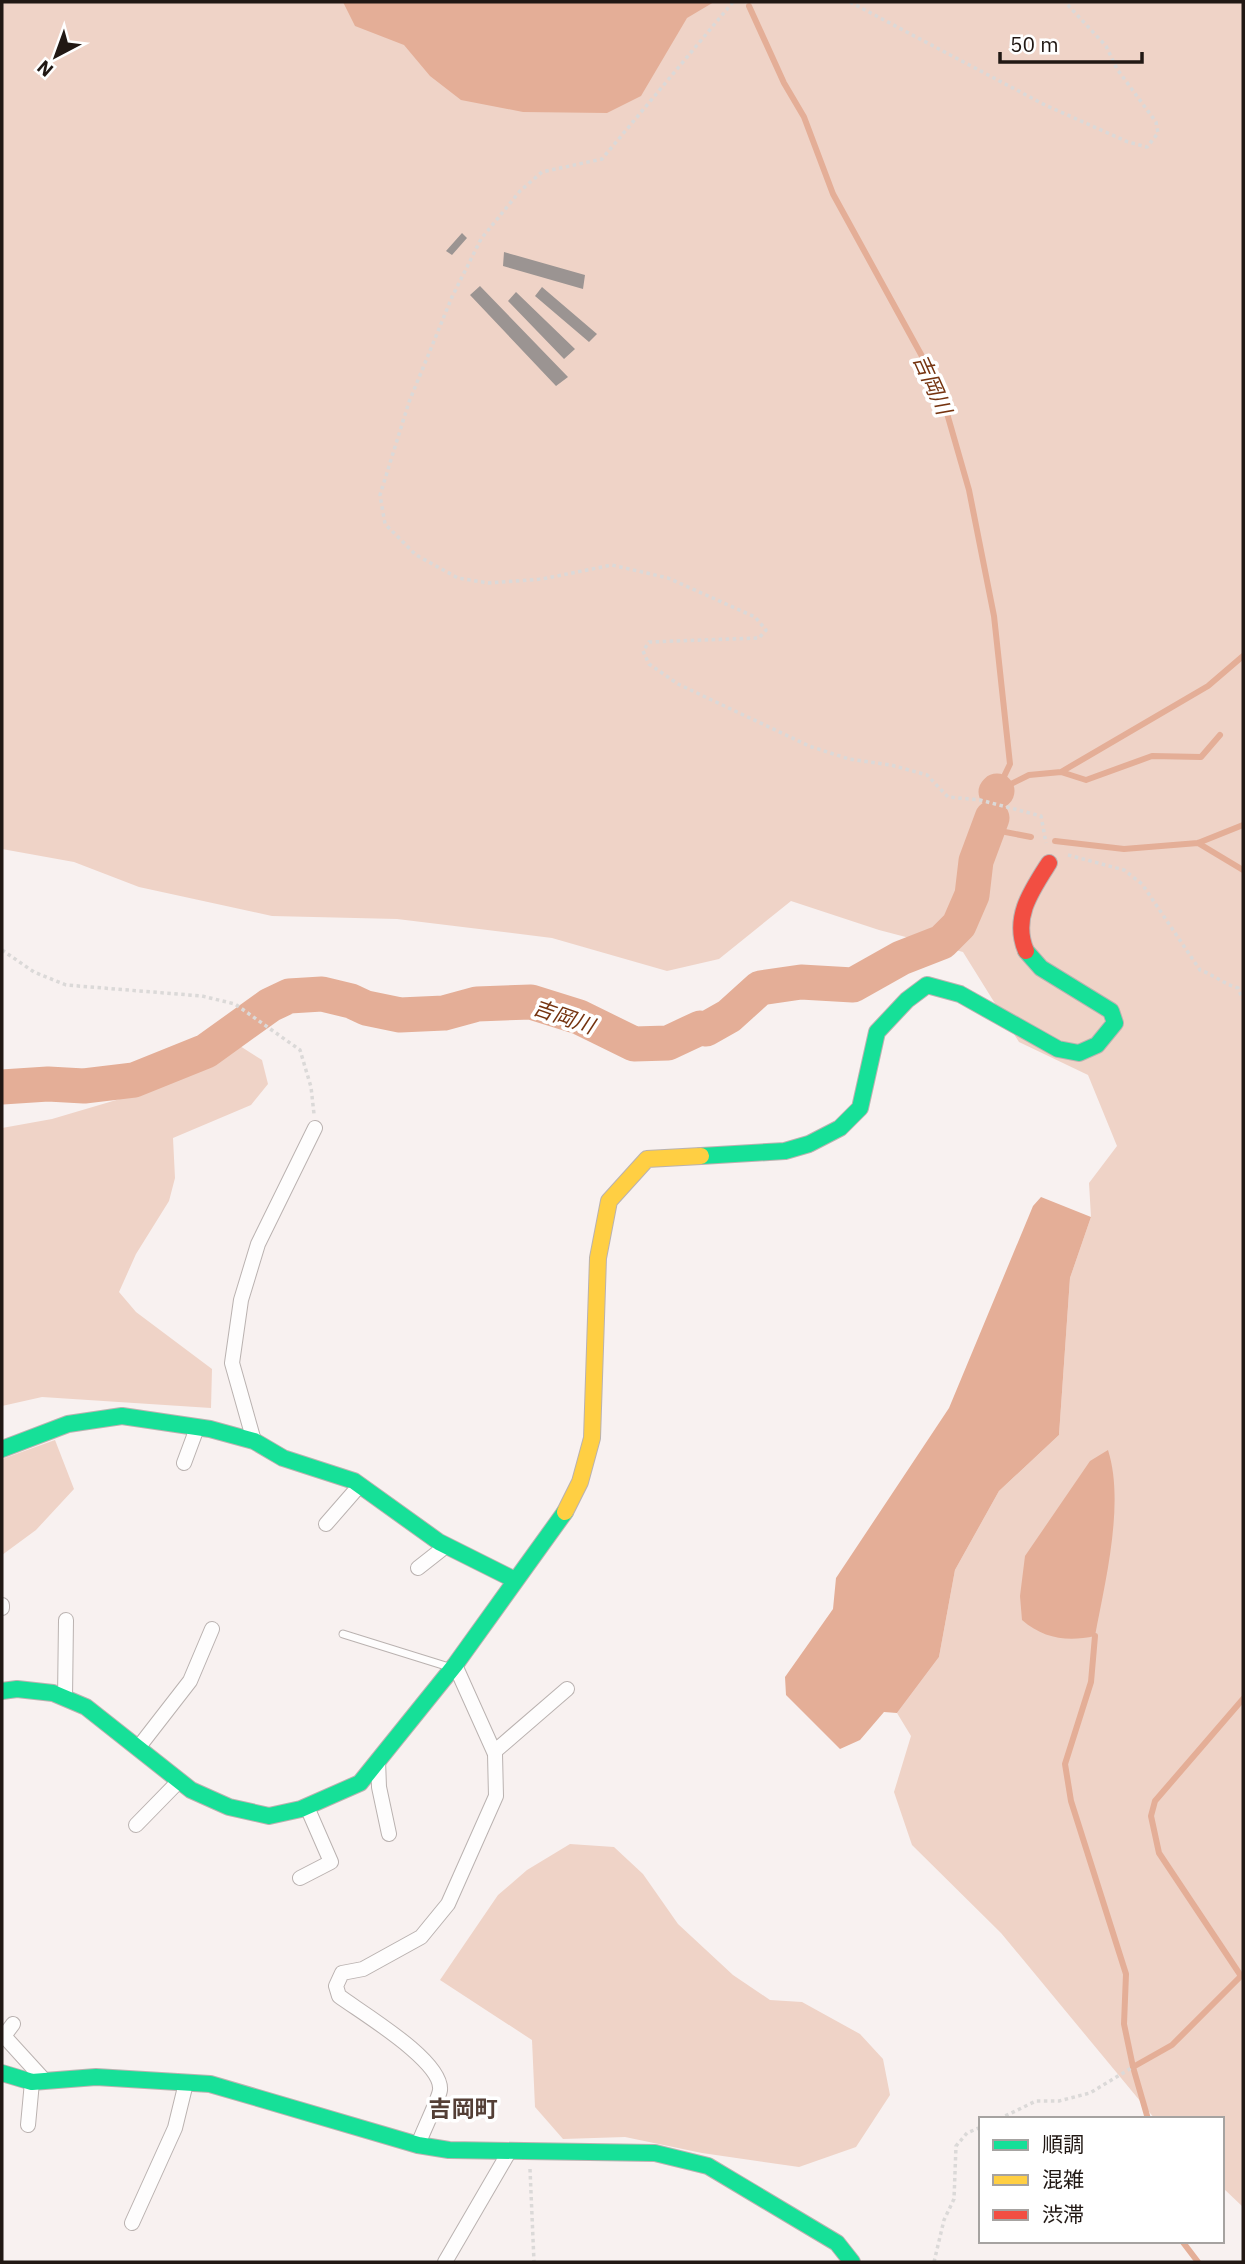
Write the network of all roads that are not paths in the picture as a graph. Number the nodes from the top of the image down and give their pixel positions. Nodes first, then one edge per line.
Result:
1 (1049, 863) road end
2 (316, 1128) road end
3 (197, 1428) junction
4 (254, 1441) junction
5 (2, 1449) edge
6 (184, 1463) dead end
7 (360, 1485) junction
8 (326, 1524) dead end
9 (446, 1546) junction
10 (418, 1568) dead end
11 (515, 1580) junction
12 (66, 1620) dead end
13 (212, 1629) dead end
14 (343, 1634) dead end
15 (454, 1666) junction
16 (567, 1689) dead end
17 (2, 1691) edge
18 (65, 1698) junction
19 (138, 1748) junction
20 (494, 1752) junction
21 (378, 1760) junction
22 (179, 1781) junction
23 (307, 1807) junction
24 (136, 1825) dead end
25 (389, 1834) dead end
26 (300, 1878) dead end
27 (13, 2024) dead end
28 (2, 2073) edge
29 (38, 2081) junction
30 (186, 2083) junction
31 (28, 2125) dead end
32 (418, 2145) junction
33 (509, 2152) junction
34 (132, 2223) dead end
35 (445, 2262) edge
36 (852, 2262) edge

1 - 11 street
2 - 4 street
3 - 4 street
3 - 5 street
3 - 6 street
4 - 7 street
7 - 8 street
7 - 9 street
9 - 10 street
9 - 11 street
11 - 15 street
12 - 18 street
13 - 19 street
14 - 15 lane
15 - 20 street
15 - 21 street
16 - 20 street
17 - 18 street
18 - 19 street
19 - 22 street
20 - 32 street
21 - 23 street
21 - 25 street
22 - 23 street
22 - 24 street
23 - 26 street
27 - 29 street
28 - 29 street
29 - 30 street
29 - 31 street
30 - 32 street
30 - 34 street
32 - 33 street
33 - 35 street
33 - 36 street

